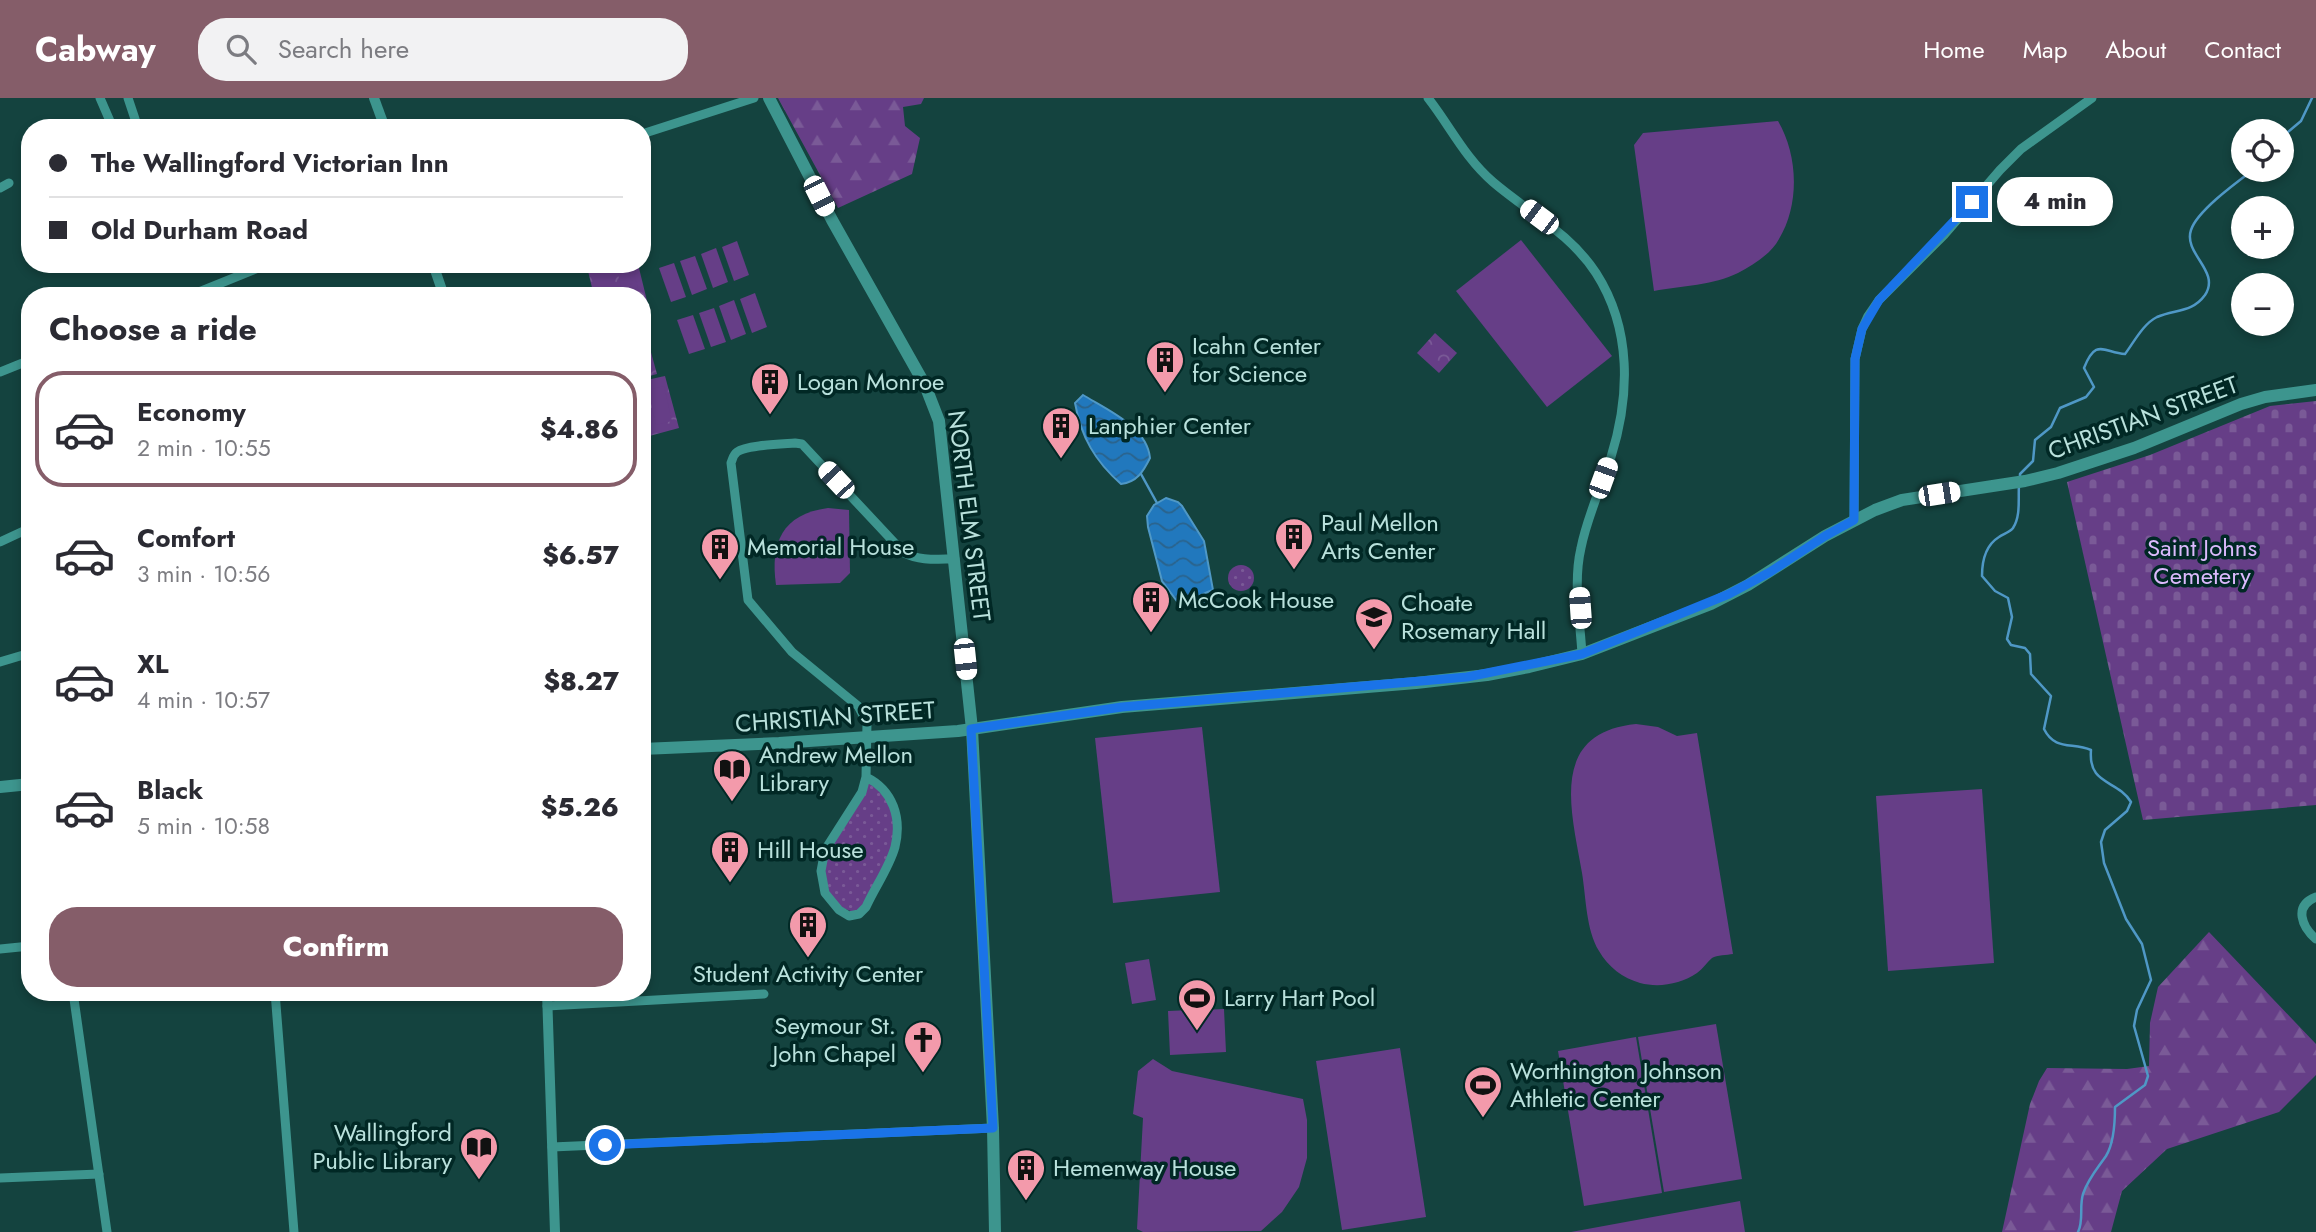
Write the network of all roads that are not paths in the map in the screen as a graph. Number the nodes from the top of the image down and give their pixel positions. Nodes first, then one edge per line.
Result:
1 (100, 98) edge
2 (128, 98) edge
3 (374, 98) edge
4 (754, 98) edge
5 (769, 98) edge
6 (1428, 98) edge
7 (2092, 98) edge
8 (109, 119) edge
9 (135, 119) edge
10 (382, 119) edge
11 (651, 131) edge
12 (246, 273) edge
13 (211, 287) edge
14 (21, 364) edge
15 (0, 372) edge
16 (2316, 390) edge
17 (1854, 520) junction
18 (21, 532) edge
19 (0, 542) edge
20 (955, 559) junction
21 (1582, 654) junction
22 (21, 656) edge
23 (0, 662) edge
24 (971, 729) junction
25 (868, 737) junction
26 (651, 748) edge
27 (866, 777) junction
28 (21, 785) edge
29 (0, 787) edge
30 (2316, 897) edge
31 (2316, 939) edge
32 (21, 947) edge
33 (0, 949) edge
34 (764, 994) dead end
35 (651, 1000) edge
36 (74, 1001) edge
37 (276, 1001) edge
38 (547, 1001) edge
39 (637, 1001) edge
40 (547, 1006) junction
41 (993, 1128) junction
42 (552, 1147) junction
43 (99, 1174) junction
44 (0, 1178) edge
45 (107, 1232) edge
46 (293, 1232) edge
47 (555, 1232) edge
48 (995, 1232) edge

1 - 8 street
2 - 9 street
3 - 10 street
4 - 11 street
5 - 20 main road, NORTH ELM STREET
6 - 21 street
7 - 17 street
12 - 13 street
14 - 15 street
16 - 17 main road, CHRISTIAN STREET
17 - 21 main road, CHRISTIAN STREET
18 - 19 street
20 - 24 main road, NORTH ELM STREET
20 - 25 street
21 - 24 main road, CHRISTIAN STREET
22 - 23 street
24 - 25 main road, CHRISTIAN STREET
24 - 41 main road, NORTH ELM STREET
25 - 26 main road, CHRISTIAN STREET
25 - 27 street
27 - 27 street
28 - 29 main road
30 - 31 street
32 - 33 street
34 - 35 street
36 - 43 street
37 - 46 street
38 - 40 street
39 - 40 street
40 - 42 street
41 - 42 street
41 - 48 main road, NORTH ELM STREET
42 - 47 street
43 - 44 street
43 - 45 street

